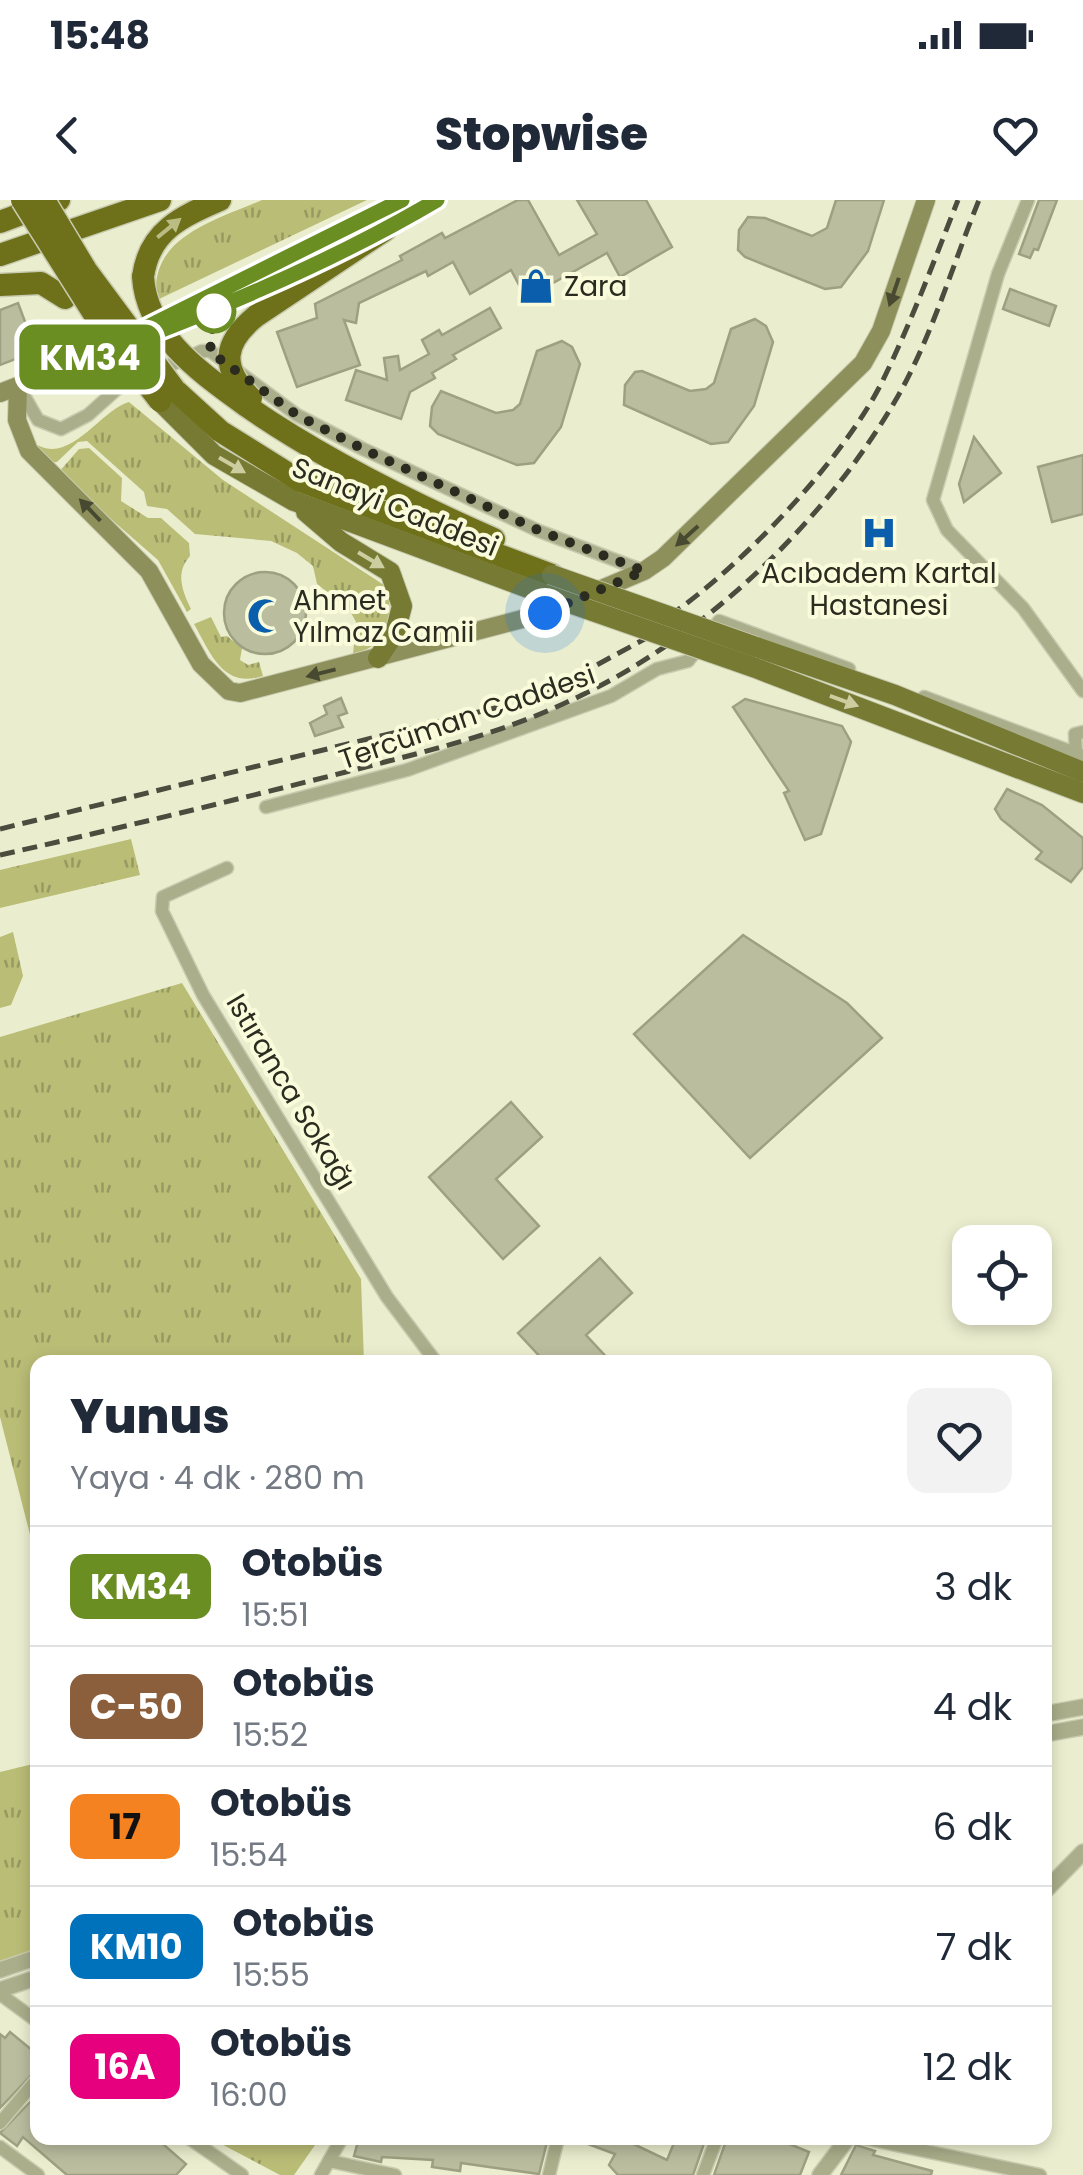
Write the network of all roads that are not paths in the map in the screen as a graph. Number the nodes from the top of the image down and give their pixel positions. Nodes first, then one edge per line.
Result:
1 (22, 200) edge
2 (44, 200) edge
3 (60, 200) edge
4 (160, 200) edge
5 (220, 200) edge
6 (402, 200) edge
7 (436, 200) edge
8 (926, 200) edge
9 (1028, 200) edge
10 (0, 222) edge
11 (386, 230) junction
12 (0, 255) edge
13 (0, 285) edge
14 (75, 363) junction
15 (18, 386) junction
16 (0, 393) edge
17 (168, 395) junction
18 (248, 402) junction
19 (294, 501) junction
20 (644, 571) junction
21 (548, 584) junction
22 (754, 657) junction
23 (378, 658) junction
24 (1083, 691) edge
25 (1079, 733) edge
26 (1081, 760) edge
27 (1083, 793) edge
28 (266, 806) dead end
29 (227, 868) dead end
30 (431, 1355) edge
31 (1083, 1707) edge
32 (1052, 1713) edge
33 (1083, 1728) edge
34 (1052, 1733) edge
35 (1083, 1852) edge
36 (1052, 1884) edge
37 (30, 1960) edge
38 (0, 1970) edge
39 (30, 1980) edge
40 (0, 1992) edge
41 (30, 2016) edge
42 (30, 2088) edge
43 (0, 2124) edge
44 (199, 2145) edge
45 (338, 2145) edge
46 (556, 2145) edge
47 (714, 2145) edge
48 (843, 2145) edge
49 (896, 2145) edge
50 (0, 2147) edge
51 (329, 2161) junction
52 (38, 2175) edge
53 (242, 2175) edge
54 (321, 2175) edge
55 (395, 2175) edge
56 (549, 2175) edge
57 (703, 2175) edge
58 (820, 2175) edge
59 (1040, 2175) edge

1 - 17 highway, bridge
2 - 17 highway, bridge
3 - 10 highway
4 - 12 highway
18 -> 5 highway, bridge
6 - 14 main road
7 - 11 main road
8 -> 20 main road
9 - 24 street
11 - 14 main road
11 - 18 highway, bridge
13 - 17 highway, bridge
14 - 15 main road
15 - 16 main road
15 - 20 street
23 -> 15 main road
17 -> 19 main road, Sanayi Caddesi
17 - 21 highway
18 - 21 highway
19 - 21 main road, Sanayi Caddesi
19 -> 23 main road
20 - 23 main road
21 - 22 main road, Sanayi Caddesi, bridge
22 - 26 main road, Sanayi Caddesi
22 -> 27 main road, Sanayi Caddesi
25 - 26 street
26 - 28 street, Tercüman Caddesi
29 - 30 street, Istıranca Sokağı
31 - 32 street
33 - 34 street
35 - 36 street
37 - 38 street
39 - 40 street
40 - 41 street
42 - 43 street
44 - 53 street
45 - 51 street
46 - 56 street
47 - 57 street
48 - 58 street
49 - 59 street
50 - 52 street
51 - 54 street
51 - 55 street

